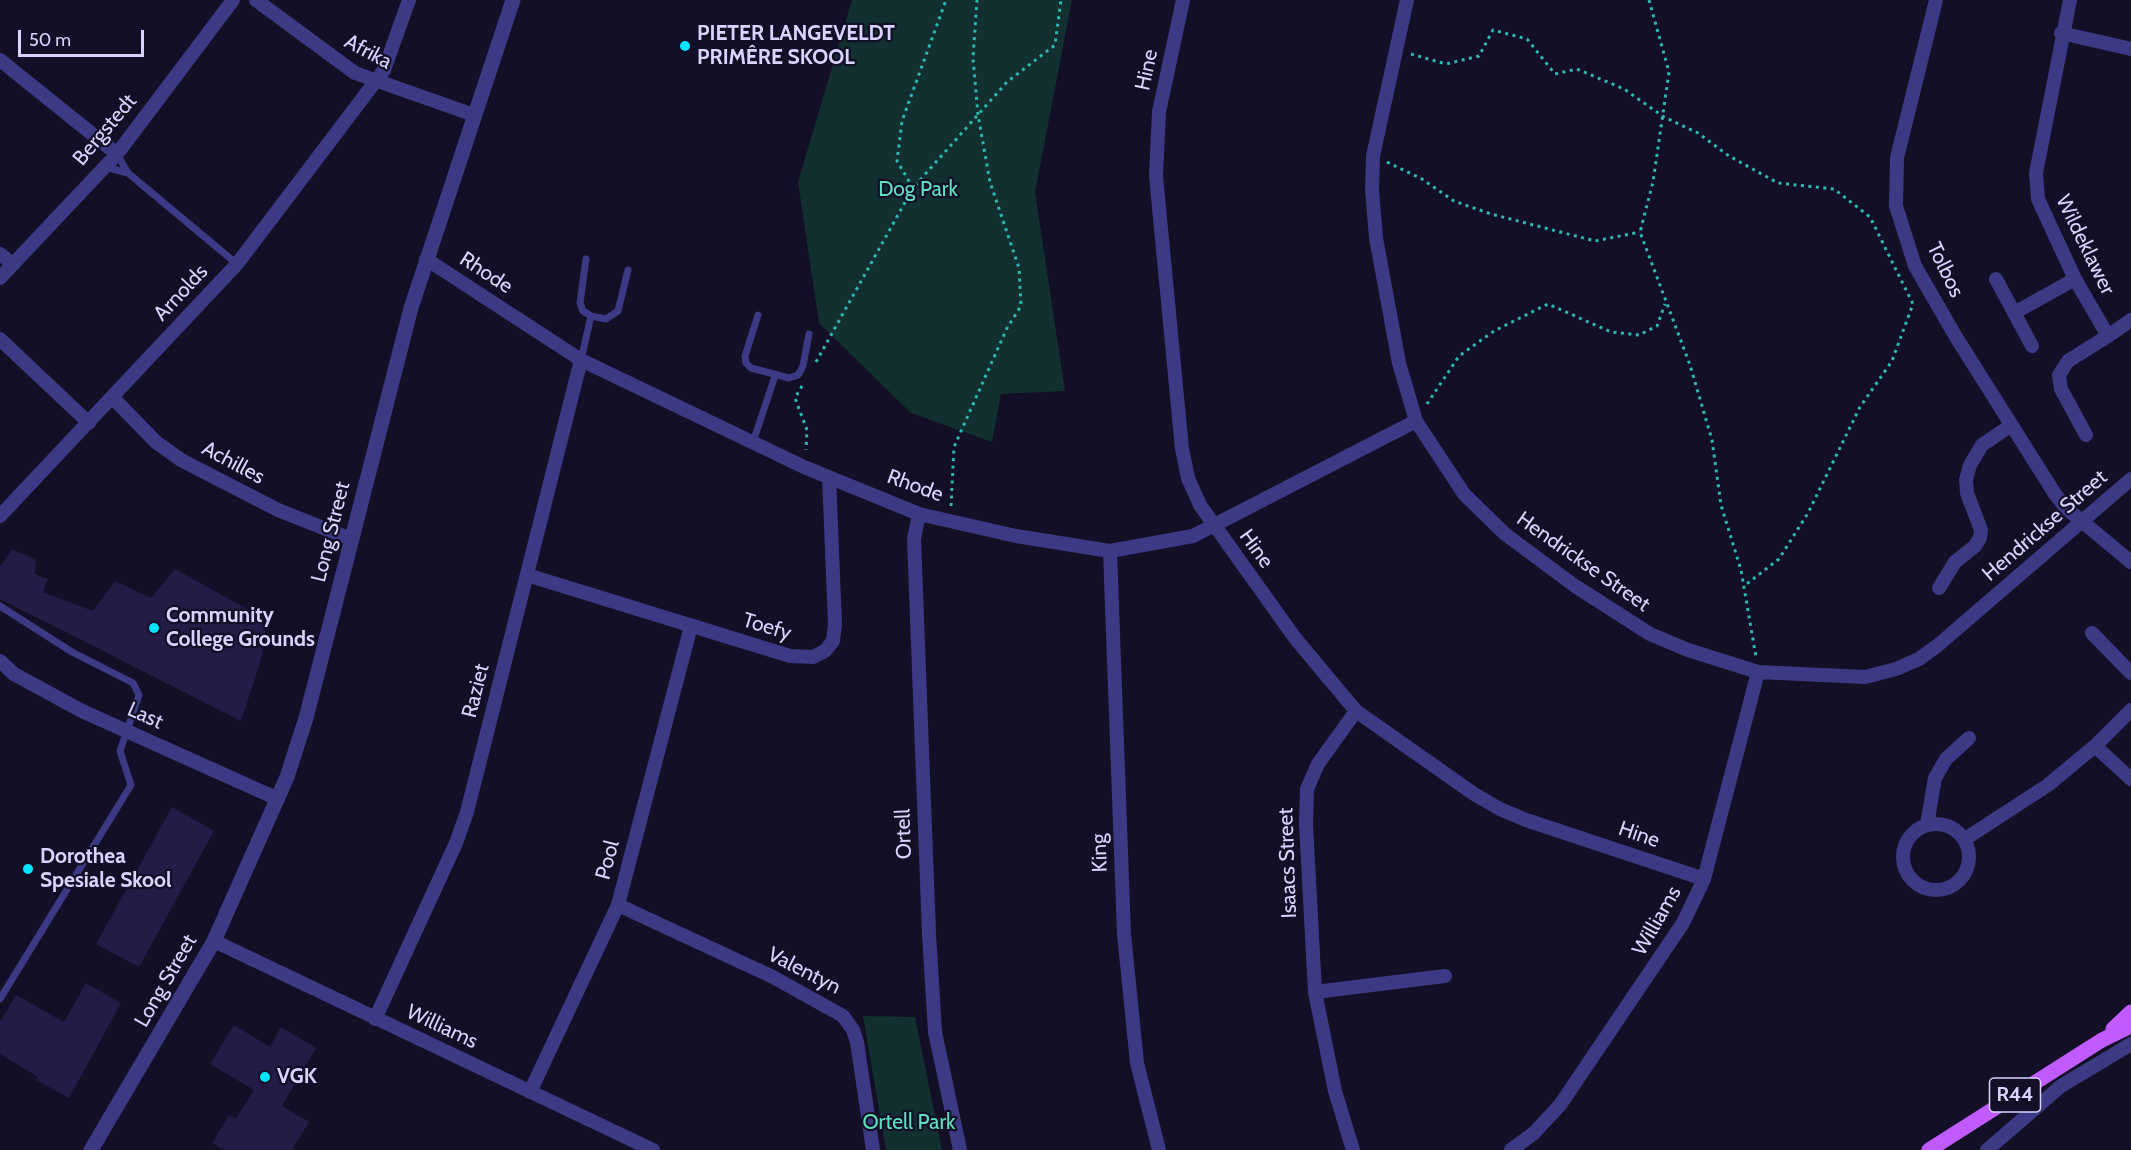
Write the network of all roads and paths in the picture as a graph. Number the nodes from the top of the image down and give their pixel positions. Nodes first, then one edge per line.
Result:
1 (233, 0) edge
2 (256, 0) edge
3 (410, 0) edge
4 (513, 0) edge
5 (946, 0) edge
6 (977, 0) edge
7 (1061, 0) edge
8 (1183, 0) edge
9 (1407, 0) edge
10 (1649, 0) edge
11 (1936, 0) edge
12 (2070, 0) edge
13 (2061, 33) junction
14 (2131, 49) edge
15 (1395, 50) junction
16 (0, 60) edge
17 (374, 82) junction
18 (474, 115) junction
19 (978, 115) junction
20 (1664, 117) junction
21 (117, 154) junction
22 (1373, 156) junction
23 (105, 166) junction
24 (128, 173) junction
25 (913, 188) junction
26 (1641, 232) junction
27 (0, 254) edge
28 (426, 259) junction
29 (586, 260) dead end
30 (13, 264) junction
31 (237, 264) junction
32 (628, 270) dead end
33 (0, 278) edge
34 (1996, 279) dead end
35 (2075, 279) junction
36 (1665, 303) junction
37 (2014, 313) junction
38 (758, 315) dead end
39 (591, 316) junction
40 (2131, 320) edge
41 (809, 334) dead end
42 (2108, 336) junction
43 (0, 339) edge
44 (2032, 346) dead end
45 (581, 360) junction
46 (813, 368) dead end
47 (775, 376) junction
48 (807, 378) dead end
49 (113, 398) junction
50 (1416, 421) junction
51 (88, 423) junction
52 (2010, 426) junction
53 (2086, 435) dead end
54 (753, 442) junction
55 (804, 467) junction
56 (829, 477) junction
57 (2131, 479) edge
58 (919, 514) junction
59 (0, 516) edge
60 (950, 520) junction
61 (2084, 521) junction
62 (1213, 525) junction
63 (351, 539) junction
64 (1110, 551) junction
65 (2131, 562) edge
66 (528, 574) junction
67 (1744, 586) junction
68 (1939, 588) dead end
69 (0, 606) edge
70 (691, 626) junction
71 (2092, 633) dead end
72 (0, 661) edge
73 (1758, 672) junction
74 (2131, 673) edge
75 (2131, 710) edge
76 (1356, 711) junction
77 (128, 731) junction
78 (1969, 738) dead end
79 (2095, 746) junction
80 (2131, 779) edge
81 (278, 799) junction
82 (1927, 825) junction
83 (1965, 839) junction
84 (1704, 879) junction
85 (618, 904) junction
86 (214, 941) junction
87 (1445, 976) dead end
88 (1315, 992) junction
89 (0, 999) edge
90 (2131, 1012) edge
91 (375, 1019) junction
92 (2131, 1026) edge
93 (2102, 1040) junction
94 (2131, 1044) edge
95 (530, 1092) junction
96 (91, 1150) edge
97 (653, 1150) edge
98 (873, 1150) edge
99 (960, 1150) edge
100 (1159, 1150) edge
101 (1353, 1150) edge
102 (1511, 1150) edge
103 (1929, 1150) edge
104 (1987, 1150) edge

1 - 21 street, Bergstedt
2 - 17 street, Afrika
3 - 17 street, Arnolds
4 - 18 street, Long Street
5 - 25 path
6 - 19 path
7 - 19 path
8 - 62 street, Hine
9 - 15 street, Hendrickse Street
10 - 20 path
11 - 52 street, Tolbos
12 - 13 street, Wildeklawer
13 - 14 street
13 - 35 street, Wildeklawer
15 - 20 path
15 - 22 street, Hendrickse Street
16 - 21 street
17 - 18 street, Afrika
17 - 31 street, Arnolds
18 - 28 street, Long Street
19 - 25 path
19 - 60 path
20 - 26 path
20 - 67 path
21 - 23 street, Bergstedt
21 - 24 lane
22 - 26 path
22 - 50 street, Hendrickse Street
23 - 24 lane
23 - 30 street, Bergstedt
24 - 31 lane
25 - 46 path
26 - 36 path
27 - 30 street
28 - 45 street, Rhode
28 - 63 street, Long Street
29 - 39 lane
30 - 33 street, Bergstedt
31 - 49 street, Arnolds
32 - 39 lane
34 - 37 street
35 - 37 street
35 - 42 street, Wildeklawer
36 - 50 path
36 - 67 path
37 - 44 street
38 - 47 lane
39 - 45 lane
40 - 42 street
41 - 47 lane
42 - 53 street
43 - 51 street
45 - 54 street, Rhode
45 - 66 street, Raziet
47 - 54 lane
48 - 55 path
49 - 51 street, Arnolds
49 - 63 street, Achilles
50 - 62 street, Rhode
50 - 73 street, Hendrickse Street
51 - 59 street, Arnolds
52 - 61 street, Tolbos
52 - 68 street
54 - 55 street, Rhode
55 - 56 street, Rhode
56 - 58 street, Rhode
56 - 70 street, Toefy
57 - 61 street, Hendrickse Street
58 - 60 street, Rhode
58 - 99 street, Ortell
60 - 64 street, Rhode
61 - 65 street, Tolbos
61 - 73 street, Hendrickse Street
62 - 64 street, Rhode
62 - 76 street, Hine
63 - 81 street, Long Street
64 - 100 street, King
66 - 70 street, Toefy
66 - 91 street, Raziet
67 - 73 path
69 - 77 lane
70 - 85 street, Pool
71 - 74 street
72 - 77 street, Last
73 - 84 street, Williams
75 - 79 street
76 - 84 street, Hine
76 - 88 street, Isaacs Street
77 - 81 street, Last
77 - 89 lane
78 - 82 street
79 - 80 street
79 - 83 street
81 - 86 street, Long Street
82 - 83 street
82 - 83 street
84 - 102 street, Williams
85 - 95 street, Pool
85 - 98 street, Valentyn
86 - 91 street, Williams
86 - 96 street, Long Street
87 - 88 street
88 - 101 street, Isaacs Street
90 - 93 main road, R44
91 - 95 street, Williams
92 - 93 main road, R44
93 - 103 main road, R44
94 - 104 street
95 - 97 street, Williams

